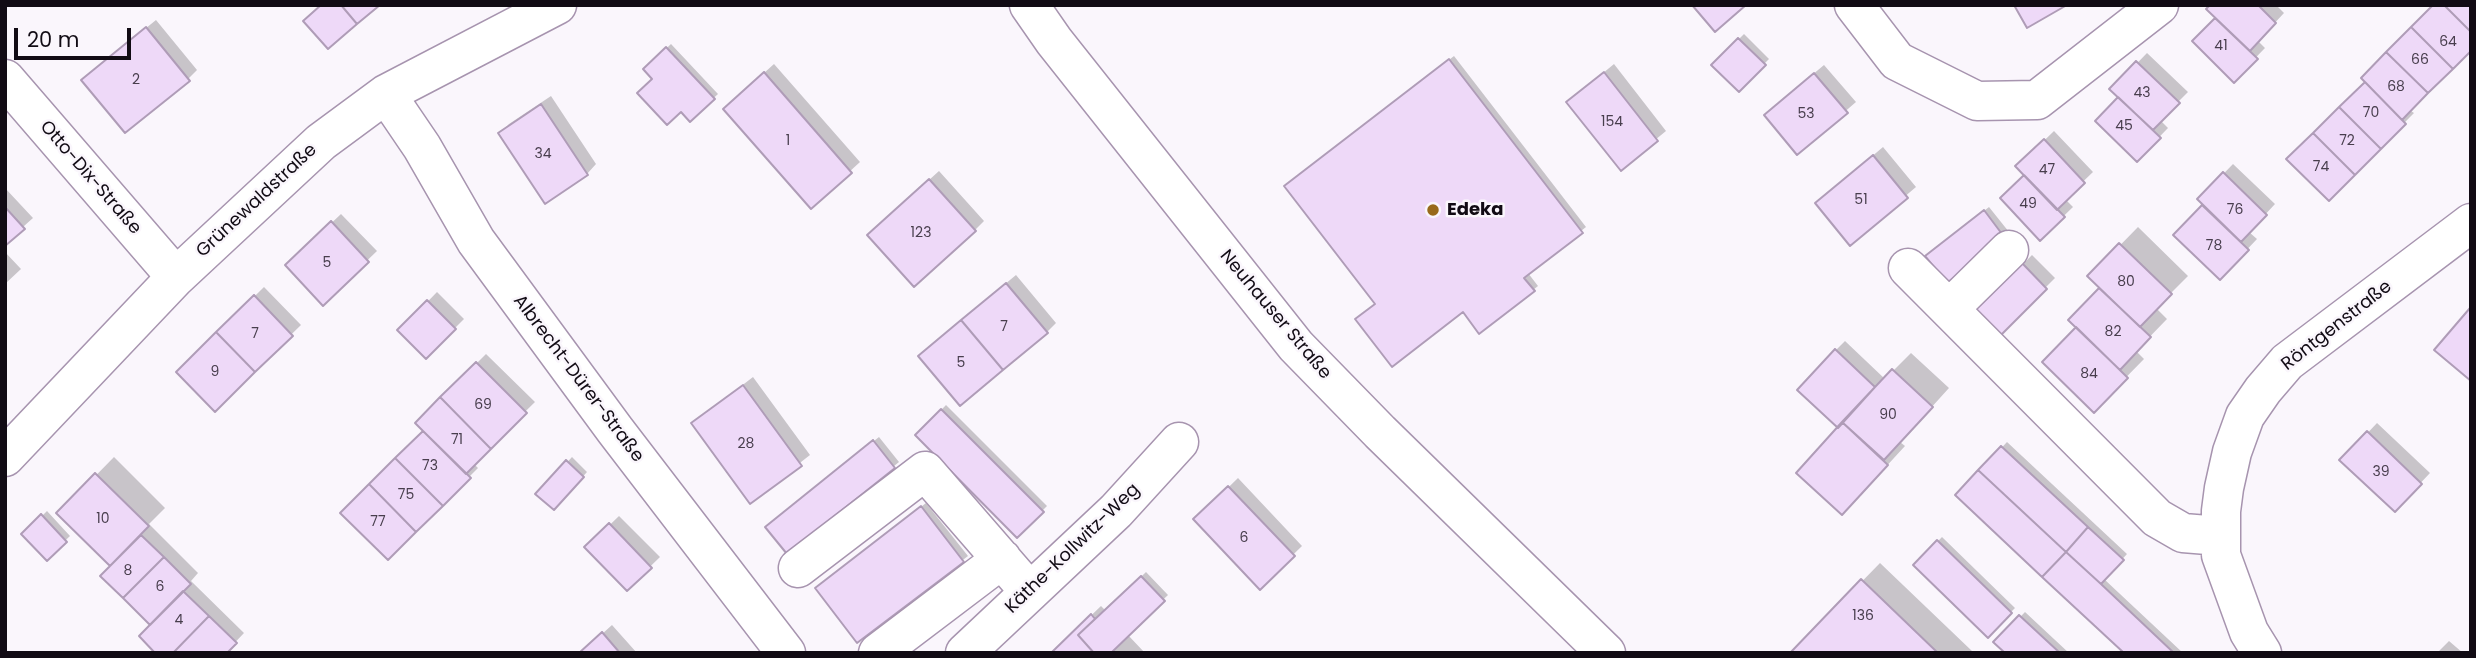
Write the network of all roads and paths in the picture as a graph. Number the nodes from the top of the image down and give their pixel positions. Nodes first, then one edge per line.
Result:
1 (557, 5) edge
2 (1854, 5) edge
3 (2159, 5) edge
4 (1028, 7) edge
5 (5, 79) edge
6 (386, 94) junction
7 (2471, 223) edge
8 (2010, 250) dead end
9 (1908, 268) dead end
10 (176, 276) junction
11 (1949, 309) junction
12 (1180, 442) dead end
13 (5, 457) edge
14 (2220, 536) junction
15 (1002, 559) junction
16 (798, 568) dead end
17 (1030, 592) junction
18 (786, 653) edge
19 (877, 653) edge
20 (965, 653) edge
21 (1606, 653) edge
22 (2262, 653) edge

1 - 6 street, Grünewaldstraße
2 - 3 street
4 - 21 street, Neuhauser Straße
5 - 10 street, Otto-Dix-Straße
6 - 10 street, Grünewaldstraße
6 - 18 street, Albrecht-Dürer-Straße
7 - 14 street, Röntgenstraße
8 - 11 street
9 - 11 street
10 - 13 street, Grünewaldstraße
11 - 14 street
12 - 17 street, Käthe-Kollwitz-Weg
14 - 22 street, Röntgenstraße
15 - 16 street
15 - 17 street
15 - 19 street
17 - 20 street, Käthe-Kollwitz-Weg

